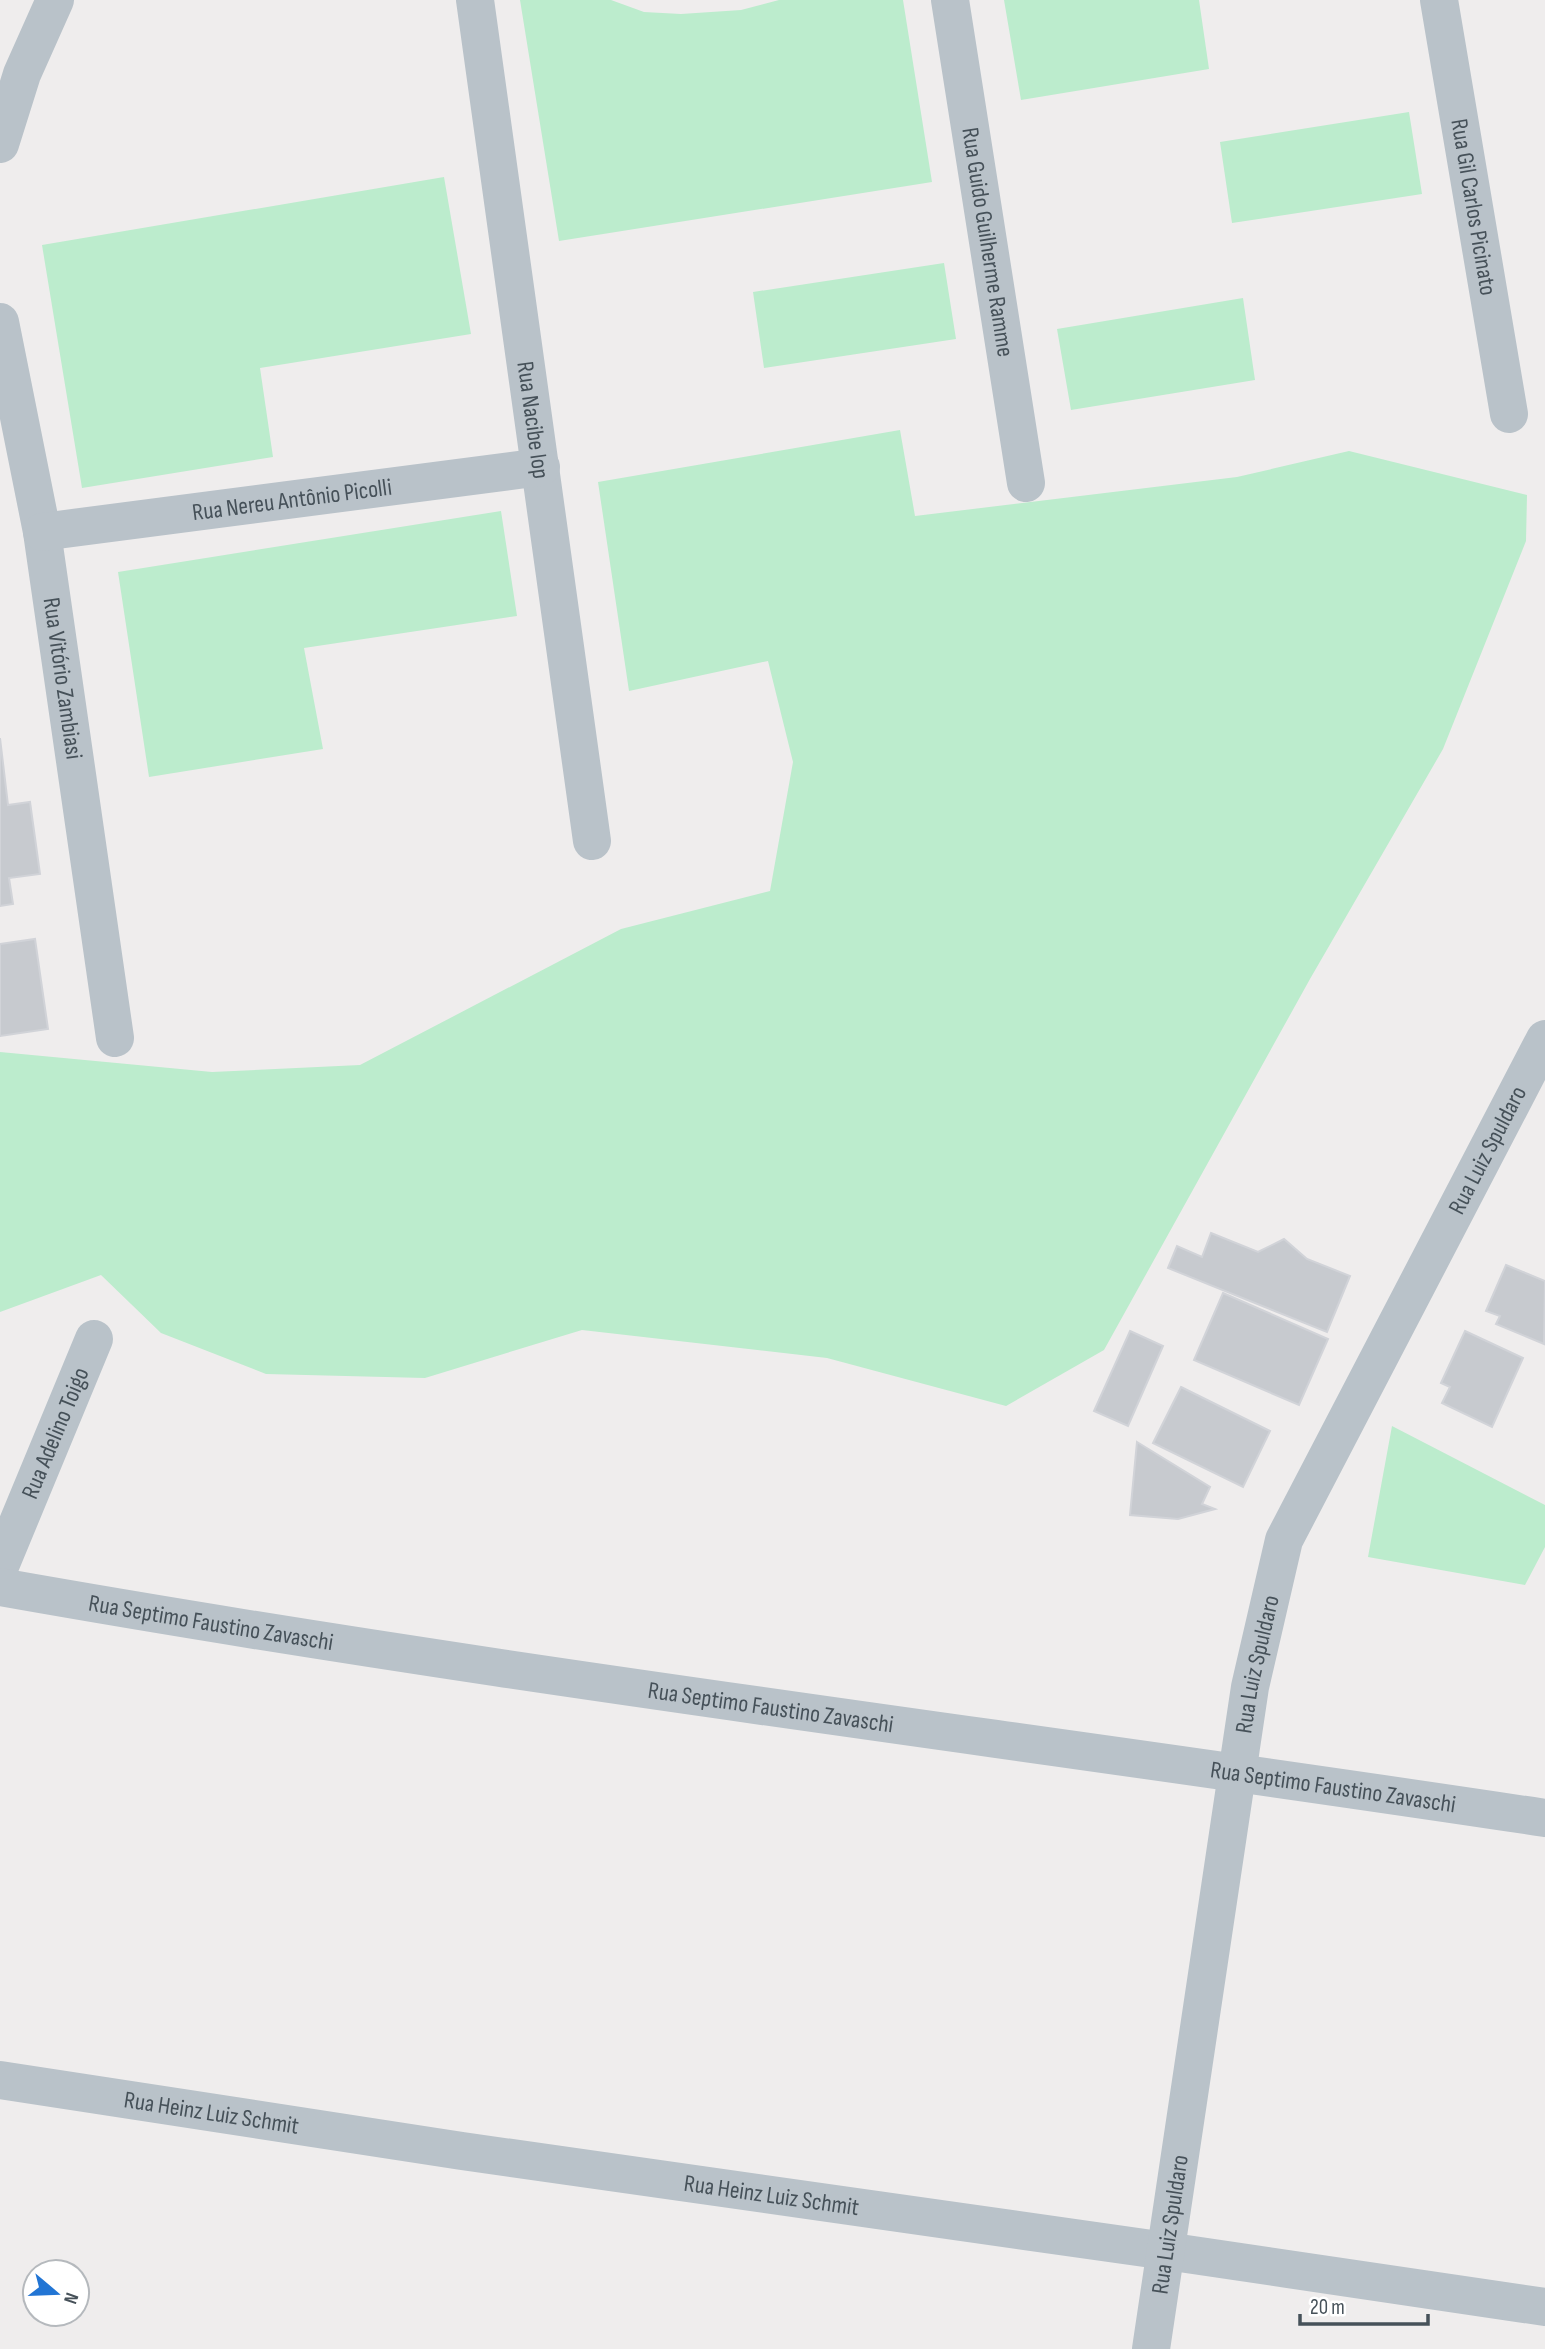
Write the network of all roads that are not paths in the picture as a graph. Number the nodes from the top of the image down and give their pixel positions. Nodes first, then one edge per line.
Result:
1 (55, 0) edge
2 (475, 0) edge
3 (950, 0) edge
4 (1438, 0) edge
5 (0, 144) edge
6 (0, 322) edge
7 (1509, 414) dead end
8 (541, 467) junction
9 (1026, 483) dead end
10 (42, 532) junction
11 (592, 841) dead end
12 (115, 1038) dead end
13 (1545, 1039) edge
14 (94, 1339) dead end
15 (0, 1566) edge
16 (0, 1587) edge
17 (1238, 1773) junction
18 (1545, 1818) edge
19 (0, 2080) edge
20 (1166, 2251) junction
21 (1545, 2307) edge
22 (1151, 2349) edge

1 - 5 street
2 - 8 street, Rua Nacibe Iop
3 - 9 street, Rua Guido Guilherme Ramme
4 - 7 street, Rua Gil Carlos Picinato
6 - 10 street, Rua Vitório Zambiasi
8 - 10 street, Rua Nereu Antônio Picolli
8 - 11 street, Rua Nacibe Iop
10 - 12 street, Rua Vitório Zambiasi
13 - 17 street, Rua Luiz Spuldaro
14 - 15 street, Rua Adelino Toigo
16 - 17 street, Rua Septimo Faustino Zavaschi
17 - 18 street, Rua Septimo Faustino Zavaschi
17 - 20 street, Rua Luiz Spuldaro
19 - 20 street, Rua Heinz Luiz Schmit
20 - 21 street, Rua Heinz Luiz Schmit
20 - 22 street, Rua Luiz Spuldaro

